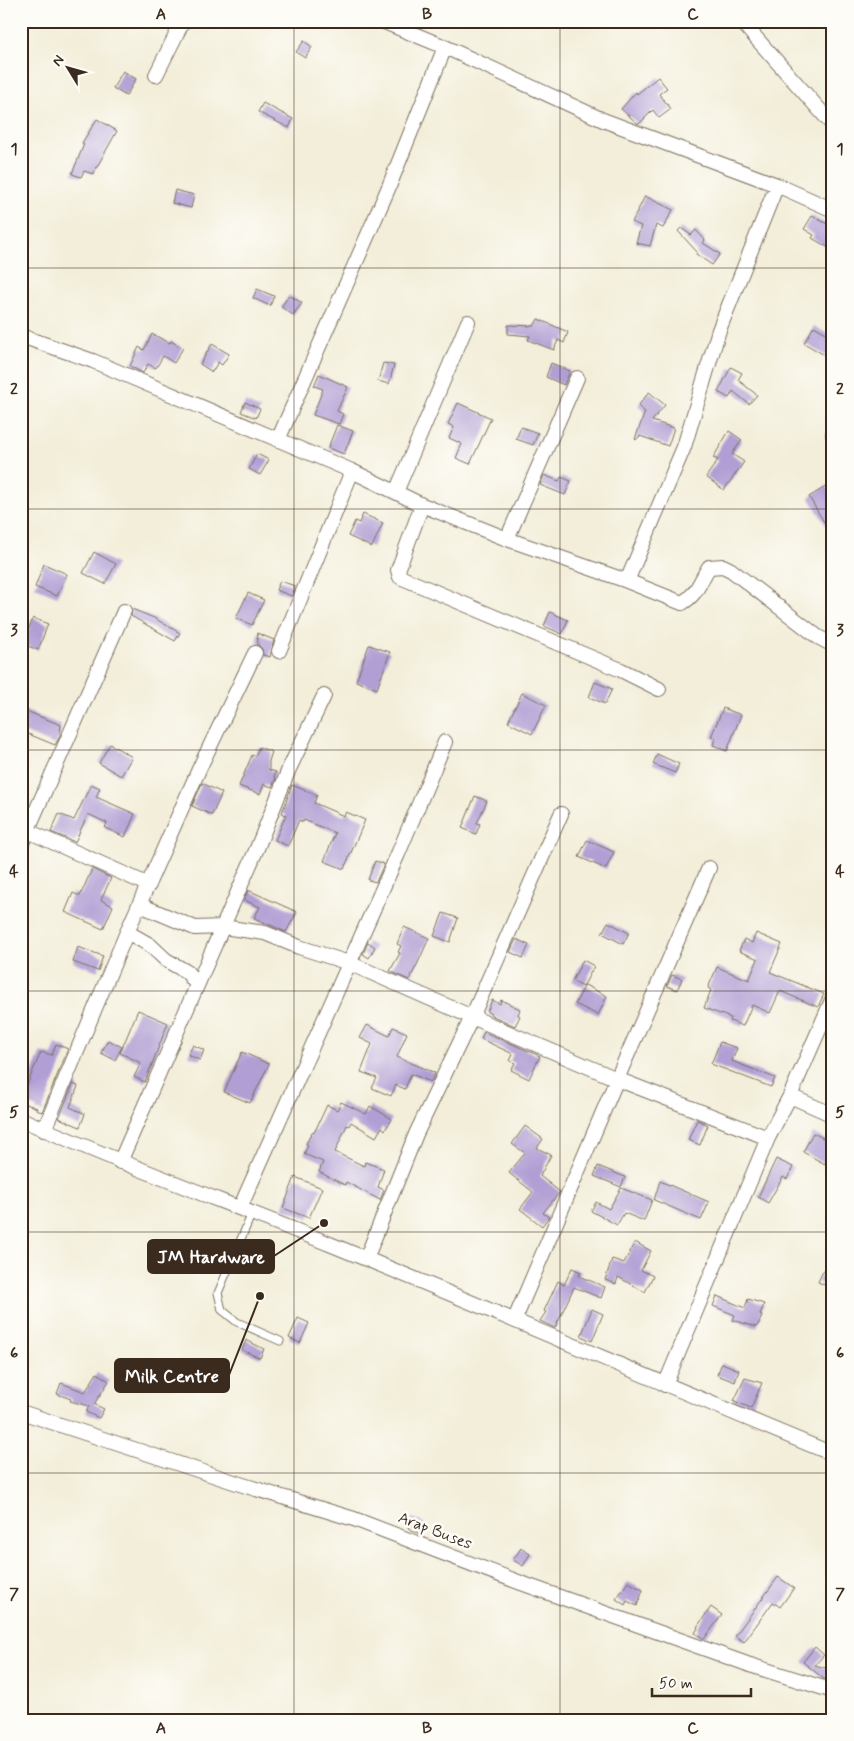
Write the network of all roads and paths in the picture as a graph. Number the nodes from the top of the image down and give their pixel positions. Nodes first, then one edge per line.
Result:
1 (183, 21) edge
2 (382, 21) edge
3 (741, 21) edge
4 (445, 47) junction
5 (156, 75) dead end
6 (833, 125) edge
7 (777, 185) junction
8 (833, 210) edge
9 (468, 322) dead end
10 (21, 336) edge
11 (577, 378) dead end
12 (278, 440) junction
13 (352, 471) junction
14 (396, 492) junction
15 (422, 505) junction
16 (507, 539) junction
17 (627, 581) junction
18 (124, 611) dead end
19 (833, 645) edge
20 (278, 651) dead end
21 (255, 654) dead end
22 (659, 689) dead end
23 (324, 696) dead end
24 (445, 742) dead end
25 (561, 814) dead end
26 (24, 829) edge
27 (21, 845) edge
28 (709, 868) dead end
29 (149, 885) junction
30 (140, 905) junction
31 (223, 927) junction
32 (127, 932) junction
33 (349, 962) junction
34 (197, 986) junction
35 (833, 998) edge
36 (472, 1018) junction
37 (617, 1079) junction
38 (790, 1096) junction
39 (833, 1115) edge
40 (21, 1119) edge
41 (44, 1130) junction
42 (768, 1138) junction
43 (120, 1162) junction
44 (246, 1210) junction
45 (366, 1259) junction
46 (515, 1319) junction
47 (280, 1341) dead end
48 (665, 1385) junction
49 (21, 1412) edge
50 (833, 1454) edge
51 (833, 1691) edge

1 - 5 street
2 - 4 street
3 - 6 street
4 - 7 street
4 - 12 street
7 - 8 street
7 - 17 street
9 - 14 street
10 - 12 street
11 - 16 street
12 - 13 street
13 - 14 street
13 - 20 street
14 - 15 street
15 - 16 street
15 - 22 street
16 - 17 street
17 - 19 street
18 - 26 street
21 - 29 street
23 - 31 street
24 - 33 street
25 - 36 street
26 - 27 street
26 - 29 street
28 - 37 street
29 - 30 street
30 - 31 street
30 - 32 street
31 - 33 street
31 - 34 street
32 - 34 street
32 - 41 street
33 - 36 street
33 - 44 street
34 - 43 street
35 - 38 street
36 - 37 street
36 - 45 street
37 - 42 street
37 - 46 street
38 - 39 street
38 - 42 street
40 - 41 street
41 - 43 street
42 - 48 street
43 - 44 street
44 - 45 street
44 - 47 lane
45 - 46 street
46 - 48 street
48 - 50 street
49 - 51 street, Arap Buses

